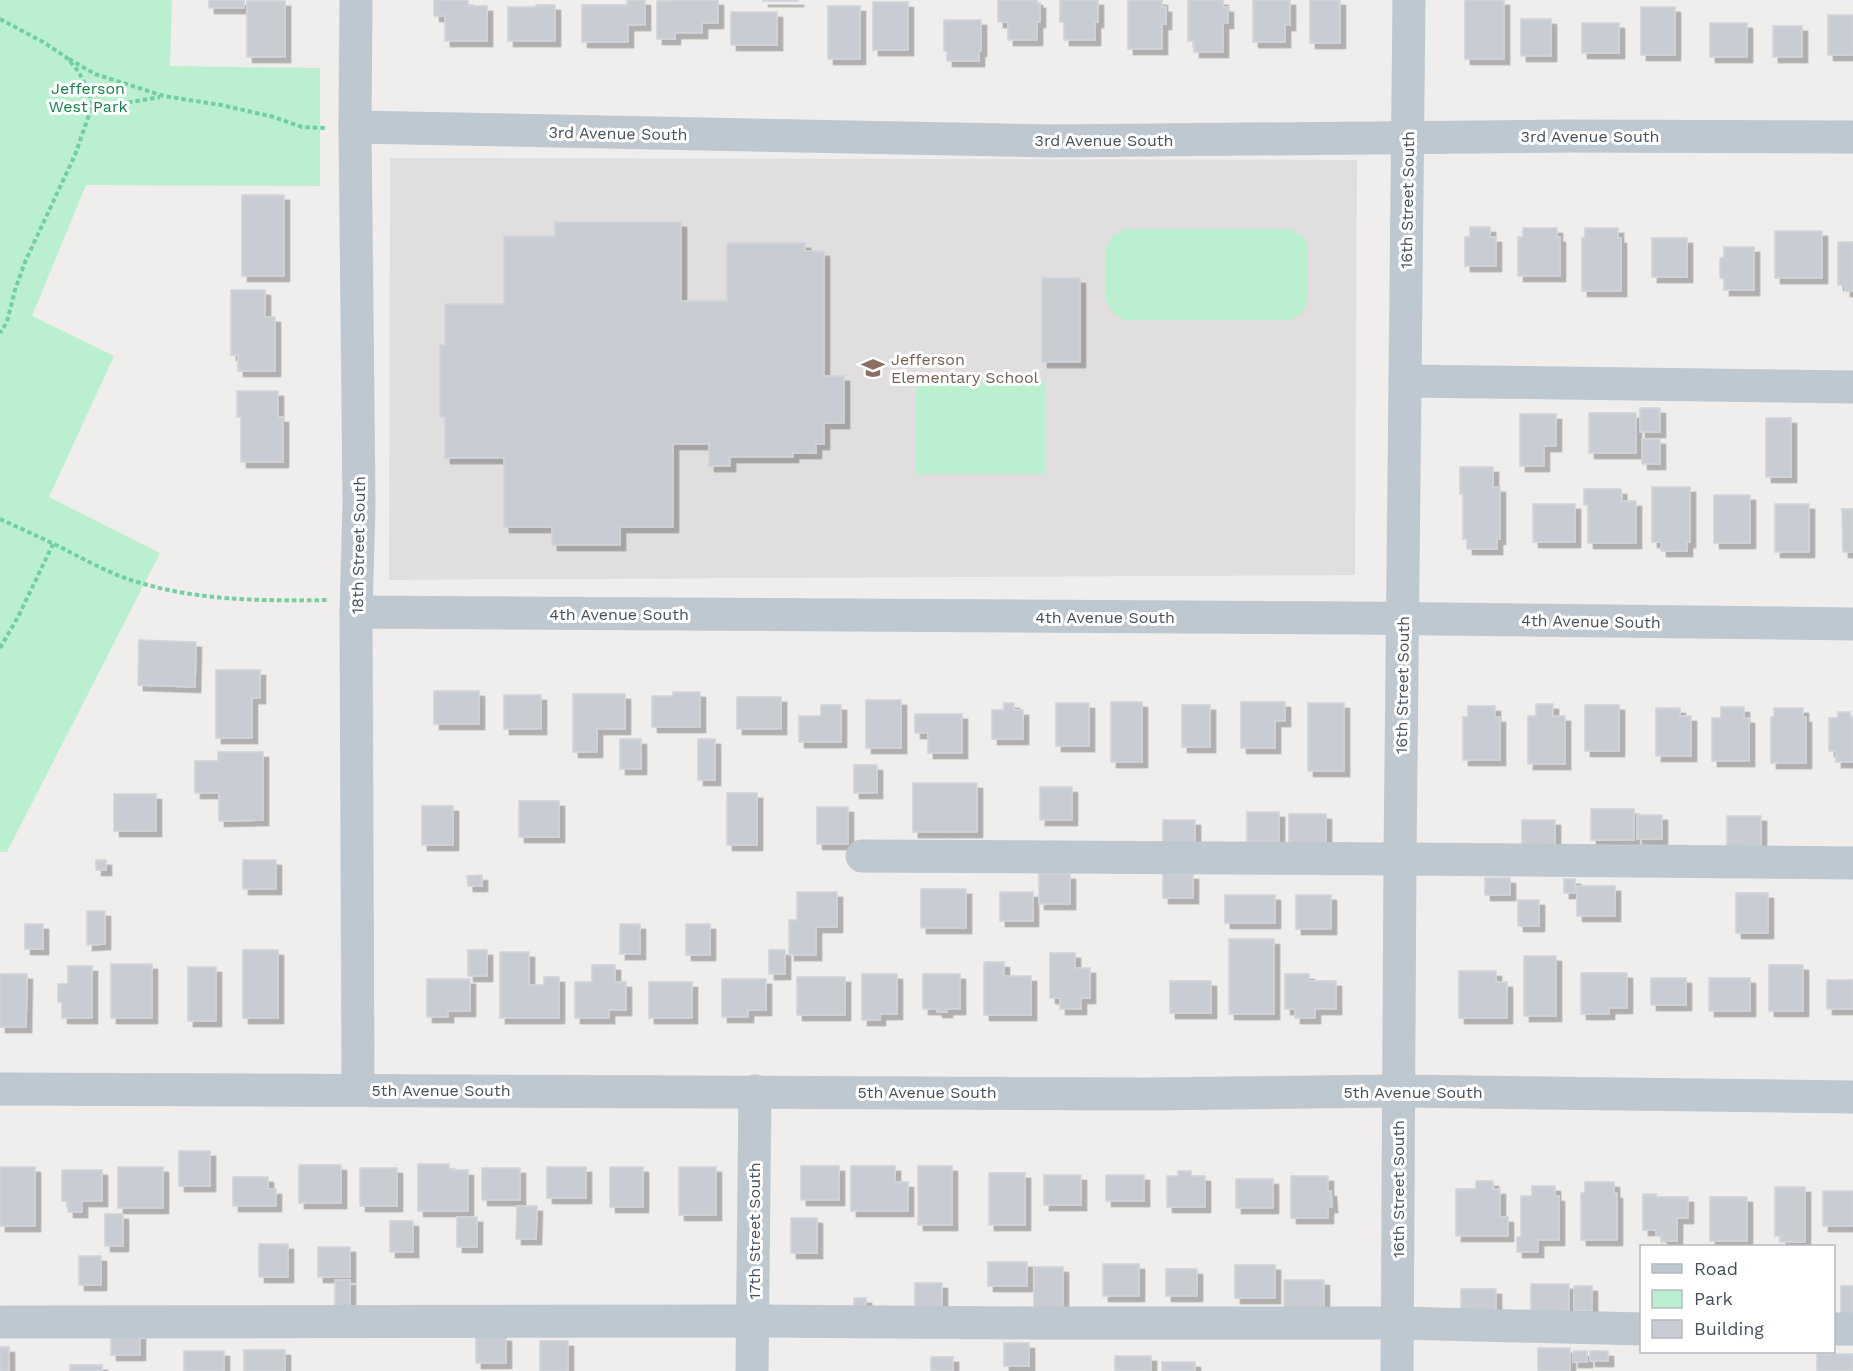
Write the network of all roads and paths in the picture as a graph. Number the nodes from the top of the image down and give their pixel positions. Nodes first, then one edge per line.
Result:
1 (356, 0) edge
2 (1409, 0) edge
3 (0, 19) edge
4 (66, 57) junction
5 (164, 96) junction
6 (91, 110) junction
7 (355, 128) junction
8 (1408, 137) junction
9 (1853, 137) edge
10 (0, 333) edge
11 (1405, 381) junction
12 (1853, 387) edge
13 (0, 519) edge
14 (53, 544) junction
15 (323, 600) dead end
16 (356, 612) junction
17 (1403, 618) junction
18 (1853, 624) edge
19 (0, 648) edge
20 (862, 856) dead end
21 (1400, 859) junction
22 (1853, 863) edge
23 (0, 1089) edge
24 (358, 1089) junction
25 (755, 1091) junction
26 (1399, 1091) junction
27 (1853, 1097) edge
28 (753, 1321) junction
29 (0, 1322) edge
30 (1398, 1323) junction
31 (1640, 1329) edge
32 (1835, 1329) edge
33 (1853, 1329) edge
34 (752, 1371) edge
35 (1398, 1371) edge

1 - 7 street, 18th Street South
2 - 8 street, 16th Street South
3 - 4 path
4 - 5 path
4 - 6 path
5 - 6 path
5 - 7 path
6 - 10 path
7 - 8 street, 3rd Avenue South
7 - 16 street, 18th Street South
8 - 9 street, 3rd Avenue South
8 - 11 street, 16th Street South
11 - 12 street
11 - 17 street, 16th Street South
13 - 14 path
14 - 15 path
14 - 19 path
16 - 17 street, 4th Avenue South
16 - 24 street, 18th Street South
17 - 18 street, 4th Avenue South
17 - 21 street, 16th Street South
20 - 21 street
21 - 22 street
21 - 26 street, 16th Street South
23 - 24 street, 5th Avenue South
24 - 25 street, 5th Avenue South
25 - 26 street, 5th Avenue South
25 - 28 street, 17th Street South
26 - 27 street, 5th Avenue South
26 - 30 street, 16th Street South
28 - 29 street
28 - 30 street
28 - 34 street, 17th Street South
30 - 31 street
30 - 35 street, 16th Street South
32 - 33 street

